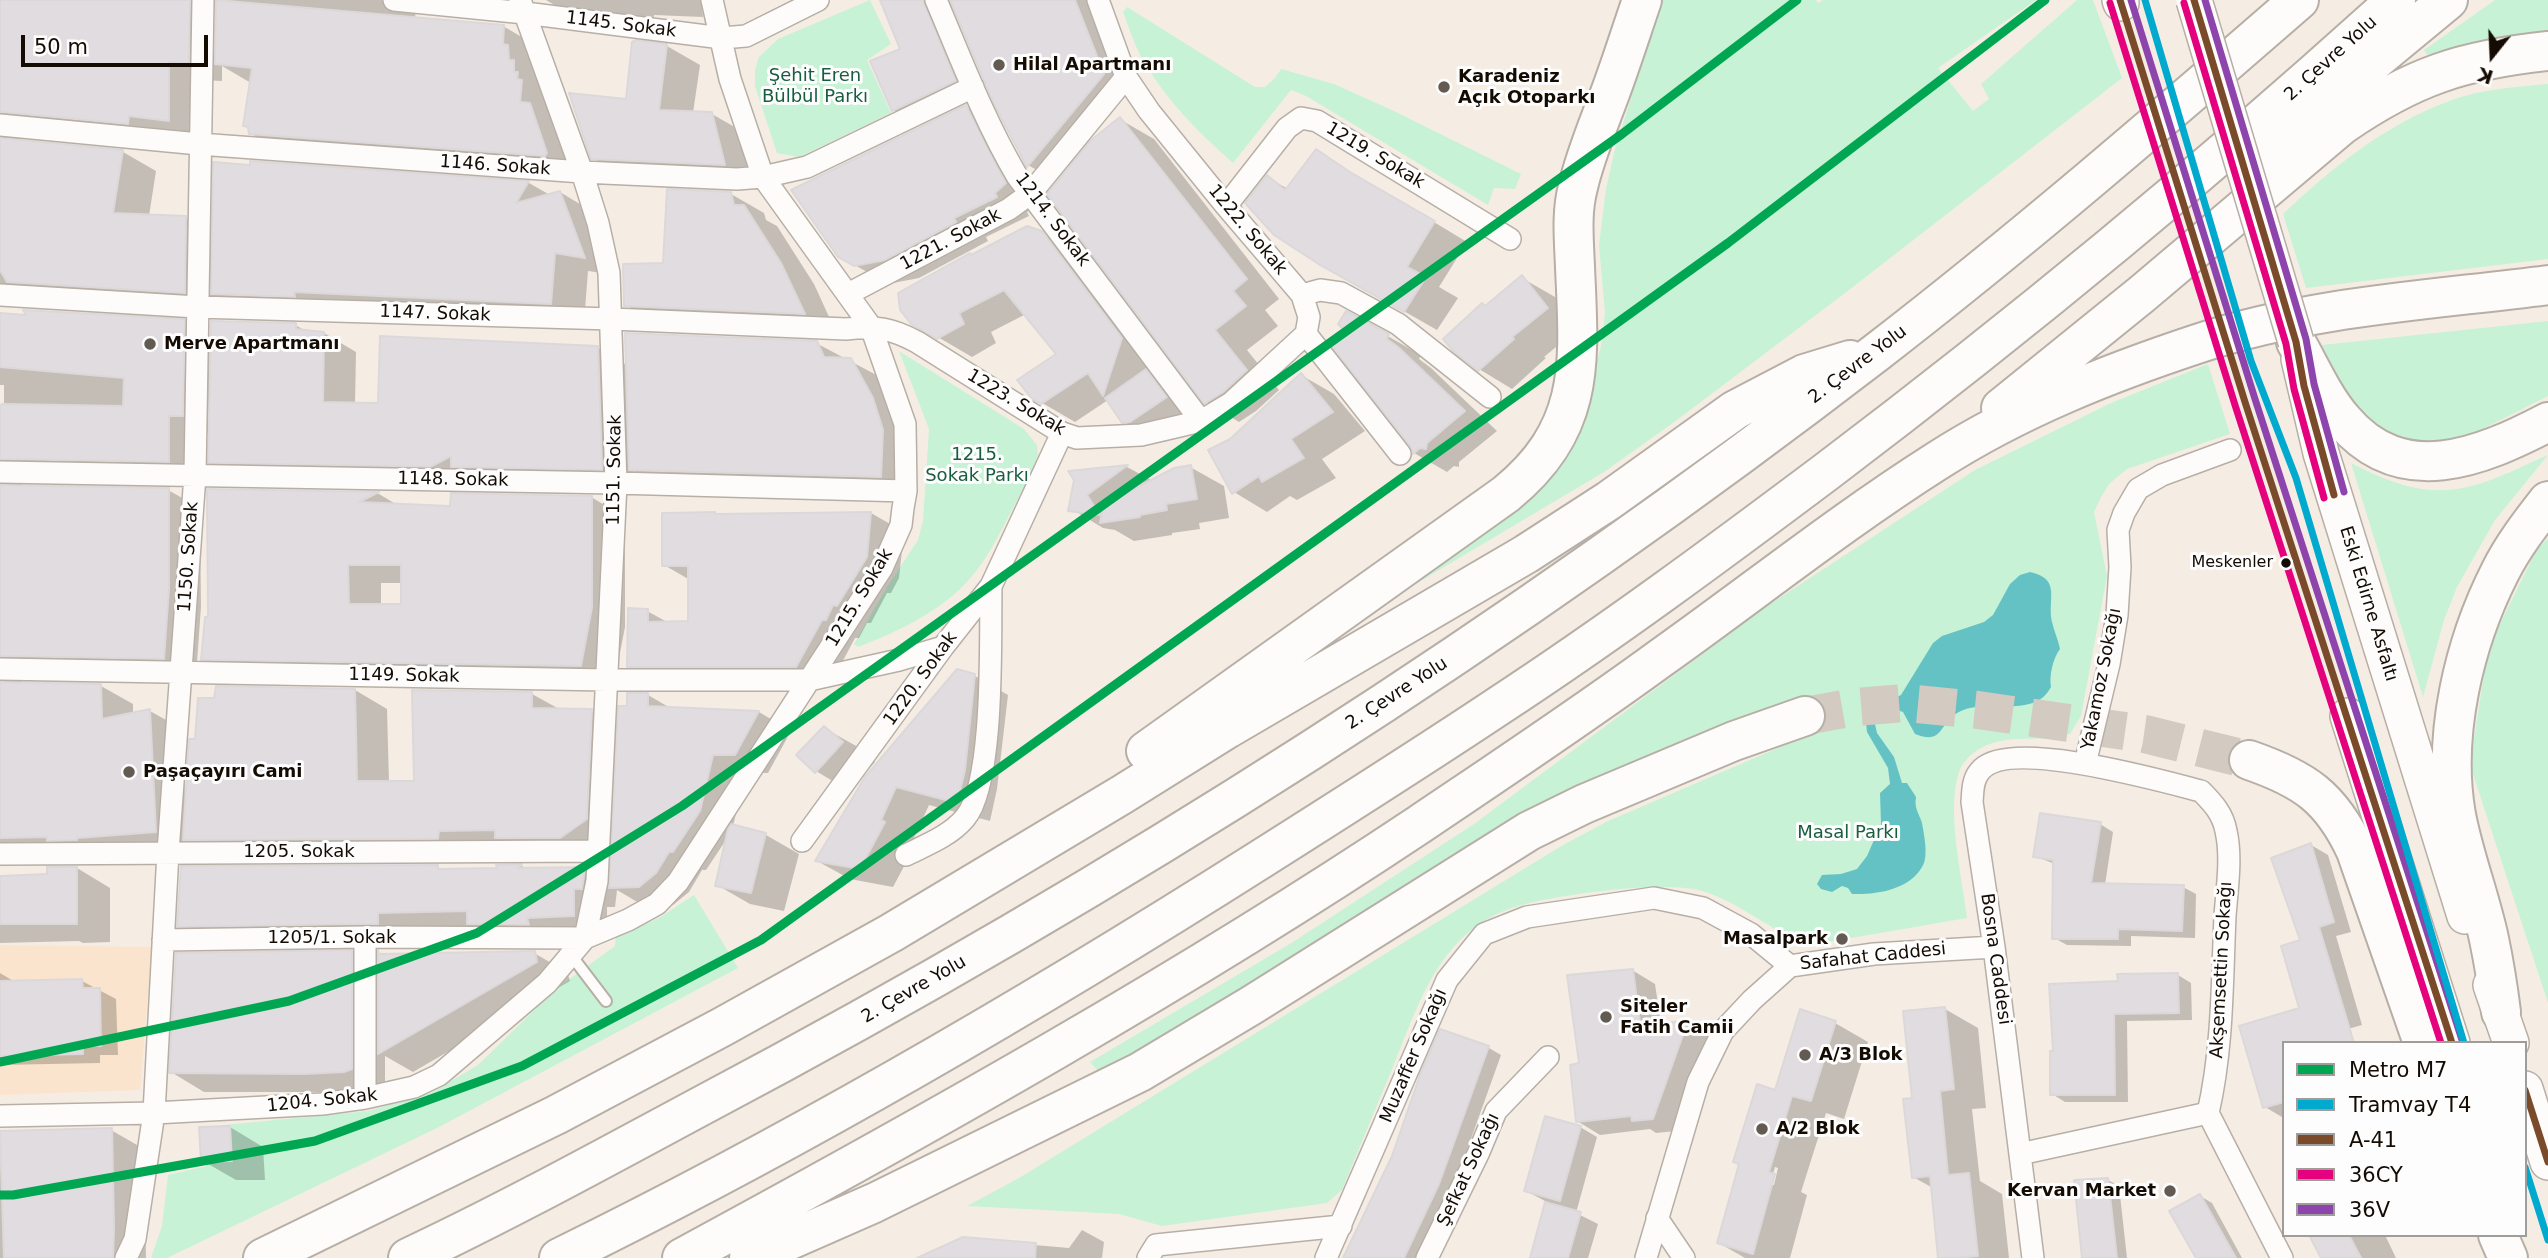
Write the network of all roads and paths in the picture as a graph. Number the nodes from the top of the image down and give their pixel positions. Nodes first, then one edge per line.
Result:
1 (203, 0) edge
2 (394, 0) edge
3 (712, 0) edge
4 (818, 0) edge
5 (936, 0) edge
6 (1098, 0) edge
7 (1642, 0) edge
8 (2194, 0) edge
9 (2299, 0) edge
10 (2396, 0) edge
11 (2448, 0) edge
12 (523, 6) edge
13 (722, 38) junction
14 (2548, 51) edge
15 (1126, 77) junction
16 (973, 87) junction
17 (0, 125) edge
18 (199, 144) junction
19 (582, 172) junction
20 (763, 177) junction
21 (1031, 193) junction
22 (1226, 206) junction
23 (1510, 239) dead end
24 (2100, 257) junction
25 (2548, 285) edge
26 (848, 294) junction
27 (0, 295) edge
28 (1302, 295) junction
29 (197, 307) junction
30 (612, 319) junction
31 (871, 327) junction
32 (1306, 334) junction
33 (2296, 342) junction
34 (1879, 351) junction
35 (1490, 397) dead end
36 (1201, 421) junction
37 (2548, 422) edge
38 (1062, 433) junction
39 (2230, 450) dead end
40 (1400, 454) dead end
41 (1940, 458) junction
42 (0, 472) edge
43 (195, 475) junction
44 (616, 483) junction
45 (906, 491) junction
46 (2548, 502) edge
47 (991, 586) junction
48 (943, 647) junction
49 (0, 669) edge
50 (180, 671) junction
51 (607, 680) junction
52 (809, 680) junction
53 (1805, 716) tunnel mouth
54 (2348, 716) dead end
55 (2249, 760) tunnel mouth
56 (2085, 764) junction
57 (802, 841) dead end
58 (597, 851) junction
59 (168, 852) junction
60 (0, 853) edge
61 (906, 856) dead end
62 (891, 933) junction
63 (365, 937) junction
64 (585, 938) junction
65 (163, 940) junction
66 (1994, 947) junction
67 (571, 955) junction
68 (1790, 966) junction
69 (607, 1001) dead end
70 (2506, 1028) edge
71 (2422, 1041) edge
72 (2451, 1041) edge
73 (1548, 1057) dead end
74 (2527, 1095) edge
75 (365, 1098) junction
76 (2208, 1112) junction
77 (154, 1113) junction
78 (0, 1116) edge
79 (2020, 1154) junction
80 (2548, 1162) edge
81 (1657, 1218) junction
82 (1342, 1226) junction
83 (2499, 1237) edge
84 (2513, 1237) edge
85 (1152, 1251) edge
86 (126, 1258) edge
87 (263, 1258) edge
88 (408, 1258) edge
89 (559, 1258) edge
90 (682, 1258) edge
91 (749, 1258) edge
92 (1326, 1258) edge
93 (1427, 1258) edge
94 (1646, 1258) edge
95 (1684, 1258) edge
96 (2033, 1258) edge
97 (2282, 1258) edge
98 (2508, 1258) edge
99 (2518, 1258) edge

1 - 18 street, 1150. Sokak
2 - 12 street, 1145. Sokak
3 - 13 street, 1215. Sokak
4 - 13 street, 1145. Sokak
5 - 16 street, 1214. Sokak
6 - 15 street, 1222. Sokak
7 - 62 highway
8 - 33 highway, Eski Edirne Asfaltı, bridge
9 - 34 highway, 2. Çevre Yolu
10 - 24 highway, 2. Çevre Yolu
11 - 24 highway
12 - 13 street, 1145. Sokak
12 - 19 street, 1151. Sokak
13 - 20 street, 1215. Sokak
14 - 41 highway
15 - 21 street, 1221. Sokak
15 - 22 street, 1222. Sokak
16 - 20 street, 1146. Sokak
16 - 21 street, 1214. Sokak
17 - 18 street, 1146. Sokak
18 - 19 street, 1146. Sokak
18 - 29 street, 1150. Sokak
19 - 20 street, 1146. Sokak
19 - 30 street, 1151. Sokak
20 - 26 street, 1215. Sokak
21 - 26 street, 1221. Sokak
21 - 36 street, 1214. Sokak
22 - 23 street, 1219. Sokak
22 - 28 street, 1222. Sokak
24 - 89 highway, 2. Çevre Yolu
25 - 41 highway
26 - 31 street, 1215. Sokak
27 - 29 street, 1147. Sokak
28 - 32 street
28 - 35 street
29 - 30 street, 1147. Sokak
29 - 43 street, 1150. Sokak
30 - 31 street, 1147. Sokak
30 - 44 street, 1151. Sokak
31 - 38 street, 1223. Sokak
31 - 45 street, 1215. Sokak
32 - 36 street, 1223. Sokak
32 - 40 street
33 - 37 highway
33 - 70 highway, Eski Edirne Asfaltı
34 - 62 highway
34 - 88 highway, 2. Çevre Yolu
36 - 38 street, 1223. Sokak
38 - 47 street, 1220. Sokak
39 - 56 street, Yakamoz Sokağı
41 - 90 highway
42 - 43 street, 1148. Sokak
43 - 44 street, 1148. Sokak
43 - 50 street, 1150. Sokak
44 - 45 street, 1148. Sokak
44 - 51 street, 1151. Sokak
45 - 52 street, 1215. Sokak
46 - 70 highway
47 - 48 street, 1220. Sokak
47 - 61 street
48 - 52 street, 1149. Sokak
48 - 57 street, 1220. Sokak
49 - 50 street, 1149. Sokak
50 - 51 street, 1149. Sokak
50 - 59 street, 1150. Sokak
51 - 52 street, 1149. Sokak
51 - 58 street, 1151. Sokak
52 - 64 street, 1215. Sokak
53 - 91 highway
54 - 72 highway
55 - 71 highway
56 - 66 street, Bosna Caddesi
56 - 76 street, Akşemsettin Sokağı
58 - 59 street, 1205. Sokak
58 - 64 street, 1151. Sokak
59 - 60 street, 1205. Sokak
59 - 65 street, 1150. Sokak
62 - 87 highway
63 - 64 street, 1205/1. Sokak
63 - 65 street, 1205/1. Sokak
63 - 75 street
64 - 67 street, 1204. Sokak
65 - 77 street, 1150. Sokak
66 - 68 street, Safahat Caddesi
66 - 79 street, Bosna Caddesi
67 - 69 lane
67 - 75 street, 1204. Sokak
68 - 81 street, Safahat Caddesi
68 - 82 street, Muzaffer Sokağı
73 - 93 street, Şefkat Sokağı
74 - 80 highway
75 - 77 street, 1204. Sokak
76 - 79 street
76 - 97 street
77 - 78 street, 1204. Sokak
77 - 86 street, 1150. Sokak
79 - 96 street, Bosna Caddesi
81 - 94 street, Safahat Caddesi
81 - 95 street
82 - 85 street
82 - 92 street, Muzaffer Sokağı
83 - 98 highway
84 - 99 highway

